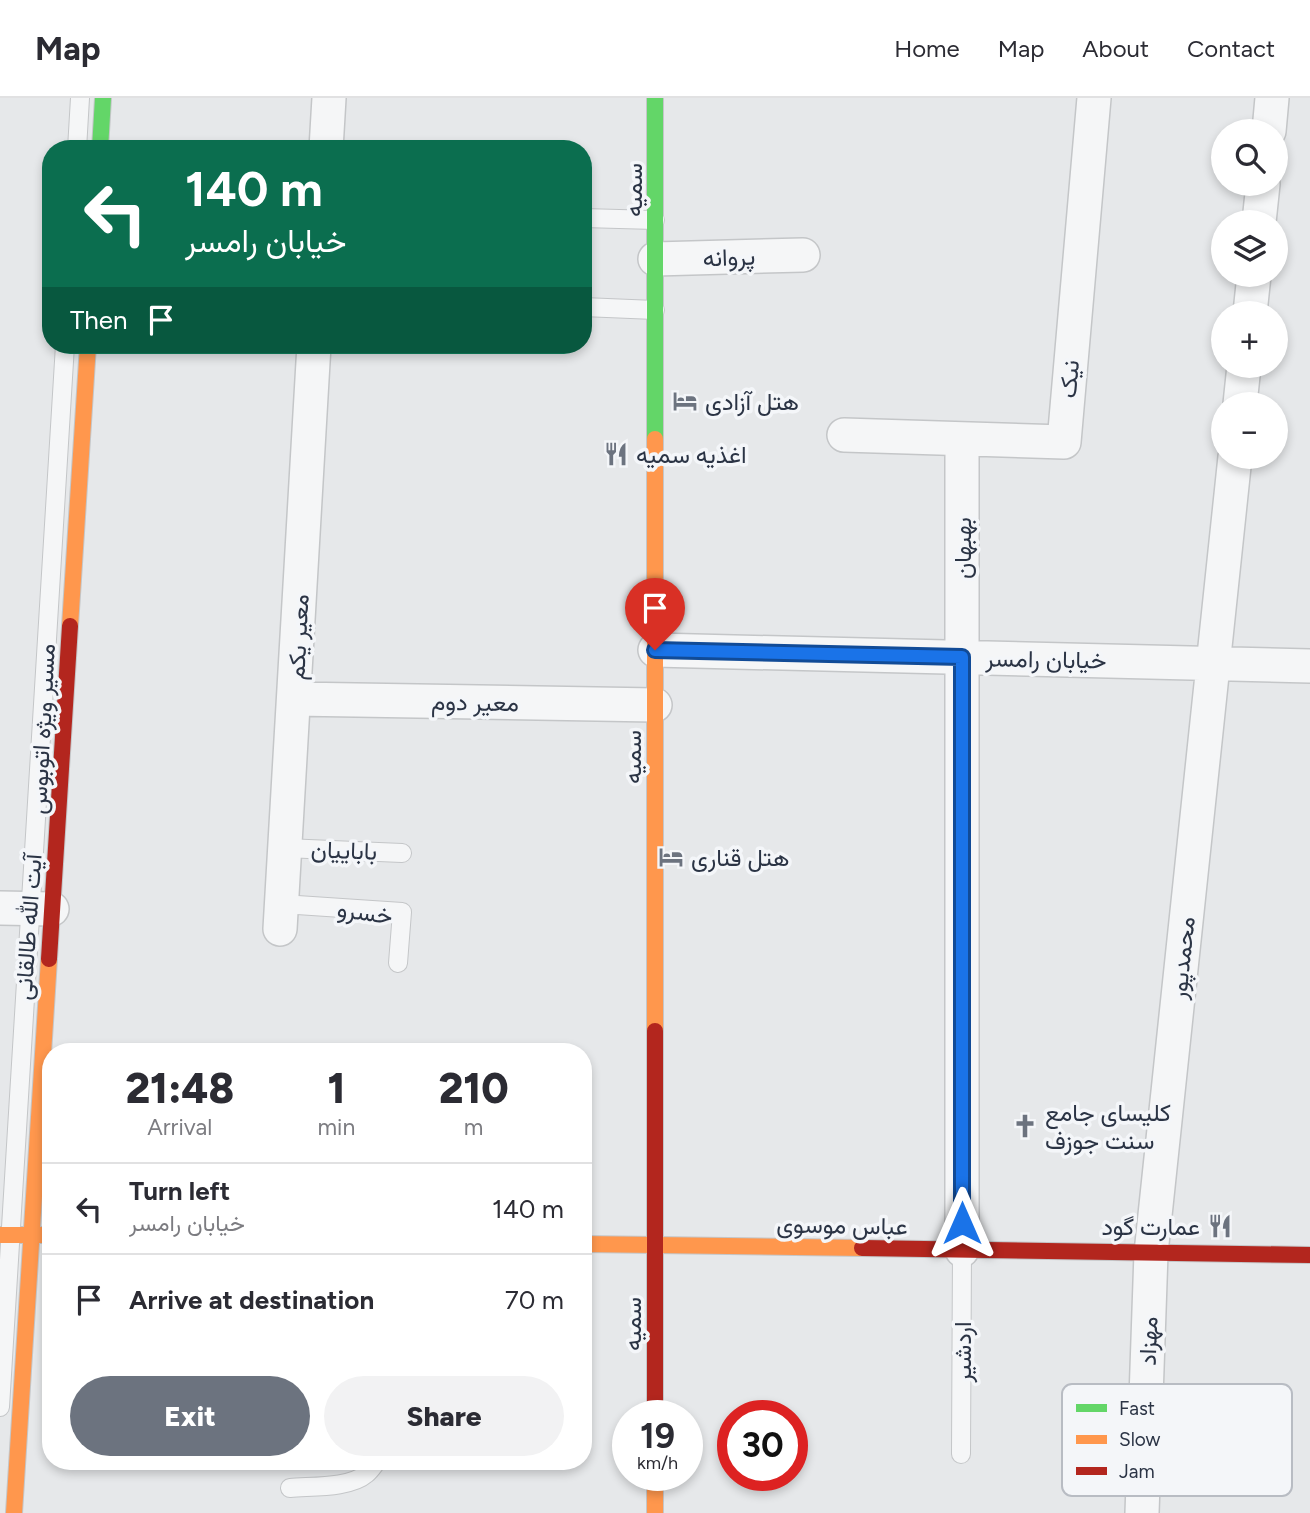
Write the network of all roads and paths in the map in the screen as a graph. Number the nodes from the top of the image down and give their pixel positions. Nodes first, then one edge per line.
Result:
1 (80, 98) edge
2 (103, 98) edge
3 (329, 98) edge
4 (655, 98) edge
5 (1094, 98) edge
6 (1272, 98) edge
7 (1270, 119) edge
8 (78, 140) edge
9 (101, 140) edge
10 (327, 140) edge
11 (592, 218) edge
12 (655, 220) junction
13 (803, 255) dead end
14 (655, 259) junction
15 (592, 307) edge
16 (655, 310) junction
17 (64, 354) edge
18 (87, 354) edge
19 (313, 354) edge
20 (844, 435) dead end
21 (962, 439) junction
22 (1234, 469) edge
23 (655, 650) junction
24 (962, 657) junction
25 (1213, 663) junction
26 (1310, 666) edge
27 (294, 699) junction
28 (655, 705) junction
29 (285, 848) junction
30 (402, 853) dead end
31 (28, 908) edge
32 (281, 917) joint
33 (398, 963) dead end
34 (5, 1235) edge
35 (32, 1235) junction
36 (42, 1235) edge
37 (592, 1244) edge
38 (655, 1245) junction
39 (1310, 1249) edge
40 (962, 1250) junction
41 (1151, 1253) junction
42 (1146, 1384) edge
43 (655, 1400) edge
44 (0, 1407) edge
45 (961, 1454) dead end
46 (370, 1470) edge
47 (290, 1488) dead end
48 (655, 1491) edge
49 (14, 1513) edge
50 (655, 1513) edge

1 - 8 lane
2 - 9 main road
3 - 10 street
4 - 12 main road, سمیه
5 - 21 street, نیک
6 - 7 street
11 - 12 lane
12 - 14 main road, سمیه
13 - 14 street, پروانه
14 - 16 main road, سمیه
15 - 16 lane
16 - 23 main road, سمیه
17 - 31 lane, مسیر ویژه اتوبوس
18 - 31 main road, آیت الله طالقانی
19 - 27 street, معیر یکم
20 - 21 street, نیک
21 - 24 street, بهبهان
22 - 25 street
23 - 24 street, خیابان رامسر
23 - 28 main road, سمیه
24 - 25 street, خیابان رامسر
24 - 40 street, بهبهان
25 - 26 street, خیابان رامسر
25 - 41 street, محمدپور
27 - 28 street, معیر دوم
27 - 29 street, معیر یکم
28 - 38 main road, سمیه
29 - 30 lane, باباییان
29 - 32 street, معیر یکم
31 - 34 lane, مسیر ویژه اتوبوس
31 - 35 main road, آیت الله طالقانی
32 - 33 lane, خسرو
34 - 35 main road
34 - 44 lane, مسیر ویژه اتوبوس
35 - 36 main road
35 - 49 main road, آیت الله طالقانی
37 - 38 main road, عباس موسوی
38 - 40 main road, عباس موسوی
38 - 43 main road, سمیه
39 - 41 main road, عباس موسوی
40 - 41 main road, عباس موسوی
40 - 45 lane, اردشیر
41 - 42 street, مهزاد
46 - 47 lane
48 - 50 main road

